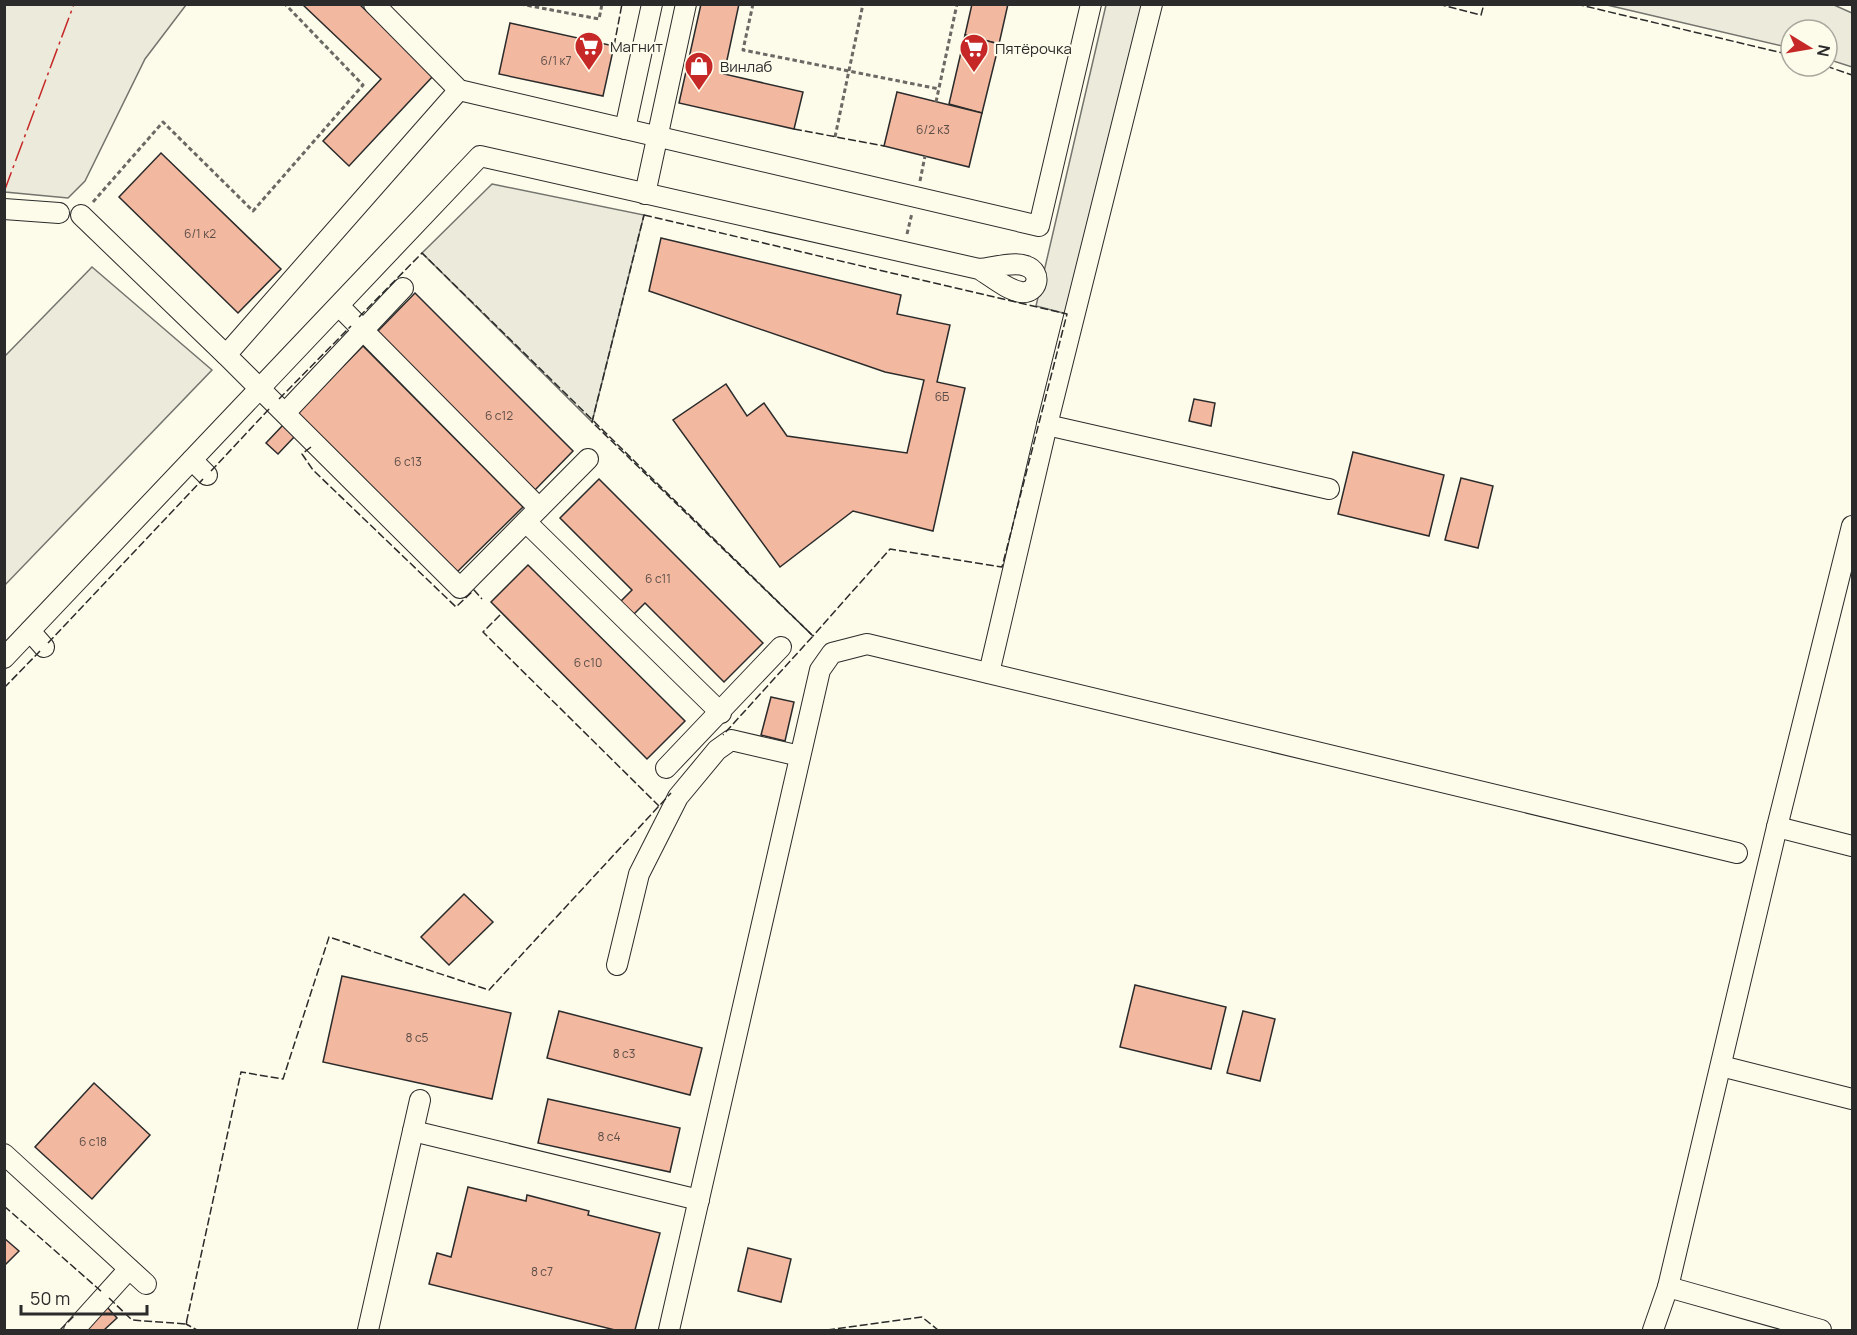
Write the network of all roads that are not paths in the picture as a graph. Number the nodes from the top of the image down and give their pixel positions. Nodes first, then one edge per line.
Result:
1 (374, 4) edge
2 (652, 4) edge
3 (686, 4) edge
4 (1091, 4) edge
5 (1152, 4) edge
6 (459, 90) junction
7 (624, 129) junction
8 (657, 136) junction
9 (645, 194) junction
10 (4, 209) edge
11 (59, 213) dead end
12 (81, 215) road end
13 (979, 269) dead end
14 (403, 288) dead end
15 (339, 306) junction
16 (363, 330) junction
17 (226, 355) junction
18 (261, 388) junction
19 (285, 413) junction
20 (1047, 426) junction
21 (588, 459) dead end
22 (192, 460) junction
23 (207, 475) dead end
24 (1329, 489) dead end
25 (533, 515) junction
26 (1852, 526) edge
27 (30, 631) junction
28 (44, 647) dead end
29 (781, 647) dead end
30 (4, 658) edge
31 (989, 673) junction
32 (721, 713) junction
33 (801, 756) junction
34 (666, 768) dead end
35 (1777, 827) junction
36 (1852, 846) edge
37 (1737, 853) dead end
38 (617, 965) dead end
39 (1721, 1066) junction
40 (1852, 1099) edge
41 (420, 1100) dead end
42 (413, 1131) junction
43 (4, 1155) edge
44 (699, 1200) junction
45 (129, 1269) junction
46 (146, 1284) dead end
47 (1668, 1287) junction
48 (74, 1330) edge
49 (368, 1330) edge
50 (669, 1330) edge
51 (1653, 1330) edge
52 (1821, 1330) edge

1 - 6 street
2 - 7 street
3 - 8 street
4 - 8 street
5 - 20 street
6 - 7 street
6 - 17 street
7 - 8 street
8 - 9 street
9 - 13 street
9 - 15 street
10 - 11 street
12 - 17 street
14 - 16 street
15 - 16 street
15 - 18 street
16 - 19 street
16 - 25 street
17 - 18 street
18 - 19 street
18 - 22 street
19 - 25 street
20 - 24 street
20 - 31 street
21 - 25 street
22 - 23 street
22 - 27 street
25 - 32 street
26 - 35 street
27 - 28 street
27 - 30 street
29 - 32 street
31 - 33 street
31 - 37 street
32 - 34 street
33 - 38 street
33 - 44 street
35 - 36 street
35 - 39 street
39 - 40 street
39 - 47 street
41 - 42 street
42 - 44 street
42 - 49 street
43 - 45 street
44 - 50 street
45 - 46 street
45 - 48 street
47 - 51 street
47 - 52 street

